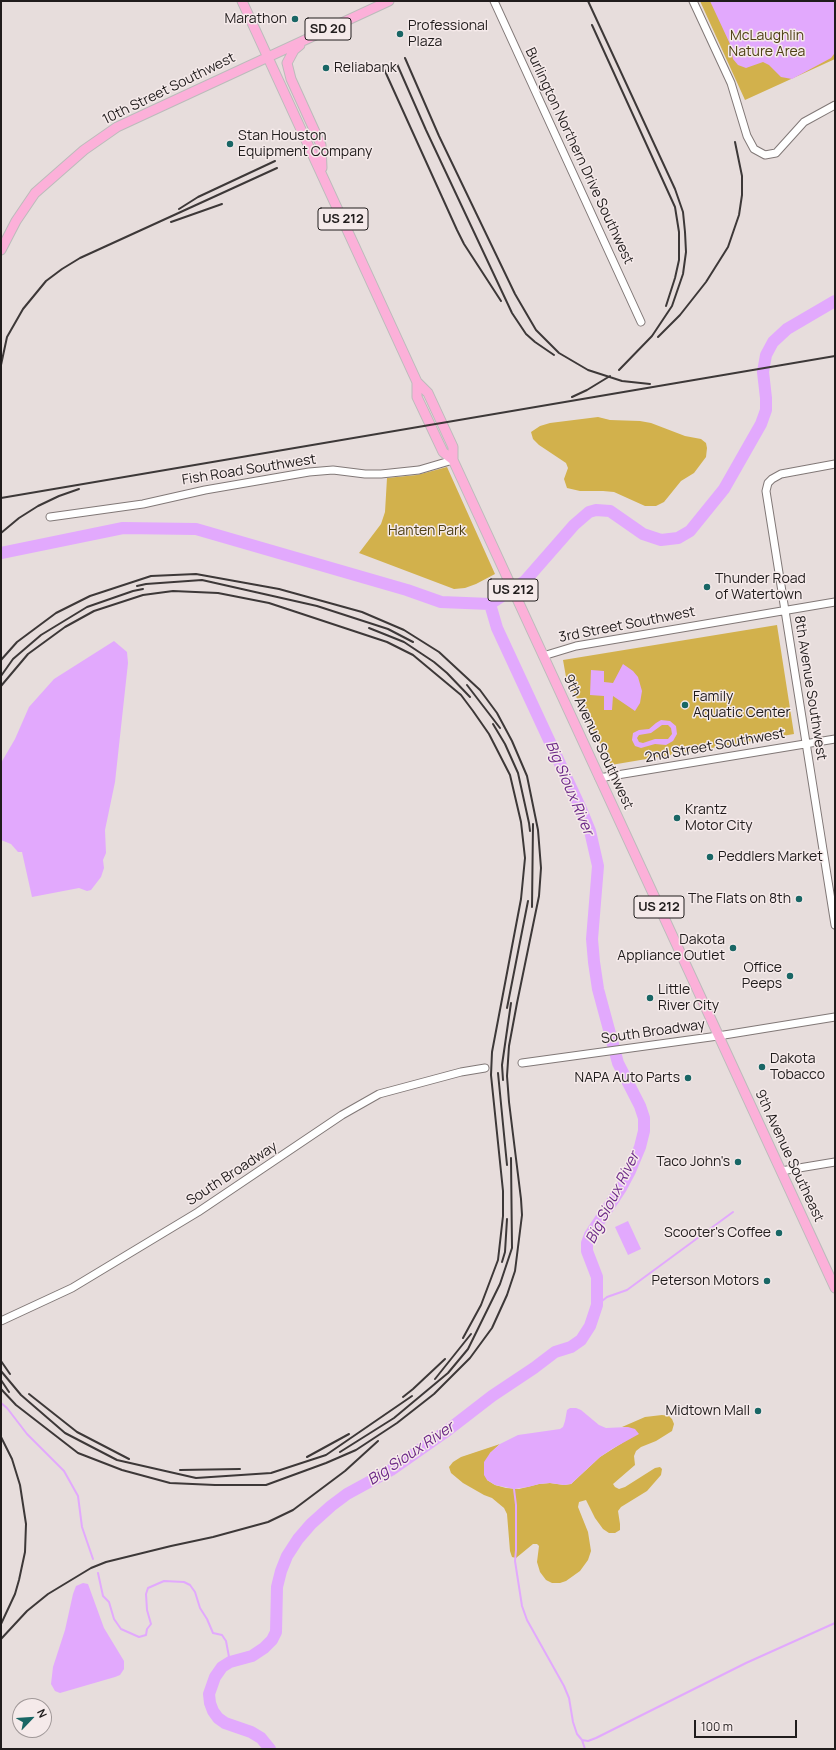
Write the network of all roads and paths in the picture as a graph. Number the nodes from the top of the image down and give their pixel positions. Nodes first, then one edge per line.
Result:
1 (242, 1) edge
2 (389, 1) edge
3 (494, 1) edge
4 (693, 1) edge
5 (308, 38) junction
6 (268, 57) junction
7 (835, 105) edge
8 (322, 174) junction
9 (1, 250) edge
10 (641, 322) dead end
11 (453, 460) junction
12 (835, 464) edge
13 (50, 518) dead end
14 (835, 602) edge
15 (785, 610) junction
16 (544, 656) junction
17 (835, 739) edge
18 (806, 743) junction
19 (600, 778) junction
20 (835, 876) edge
21 (827, 877) junction
22 (835, 925) edge
23 (835, 1017) edge
24 (718, 1036) junction
25 (522, 1063) dead end
26 (485, 1068) dead end
27 (835, 1162) edge
28 (781, 1171) junction
29 (835, 1288) edge
30 (1, 1321) edge

1 - 6 main road, 9th Avenue Southwest / US 212
2 - 5 main road, 10th Street Southwest / SD 20
3 - 10 street, Burlington Northern Drive Southwest
4 - 7 street
5 - 6 main road, 10th Street Southwest / SD 20
5 - 8 main road
6 - 8 main road, 9th Avenue Southwest / US 212
6 - 9 main road, 10th Street Southwest
8 - 11 main road, 9th Avenue Southwest / US 212
11 - 13 street, Fish Road Southwest
11 - 16 main road, 9th Avenue Southwest / US 212
12 - 15 street, 8th Avenue Southwest
14 - 15 street, 3rd Street Southwest
15 - 16 street, 3rd Street Southwest
15 - 18 street, 8th Avenue Southwest
16 - 19 main road, 9th Avenue Southwest / US 212
17 - 18 street, 2nd Street Southwest
18 - 19 street, 2nd Street Southwest
18 - 21 street, 8th Avenue Southwest
19 - 24 main road, 9th Avenue Southwest / US 212
20 - 21 street
21 - 22 street, 8th Avenue Southwest
23 - 24 street, South Broadway
24 - 25 street, South Broadway
24 - 28 main road, 9th Avenue Southeast / US 212
26 - 30 street, South Broadway
27 - 28 street
28 - 29 main road, 9th Avenue Southeast / US 212

